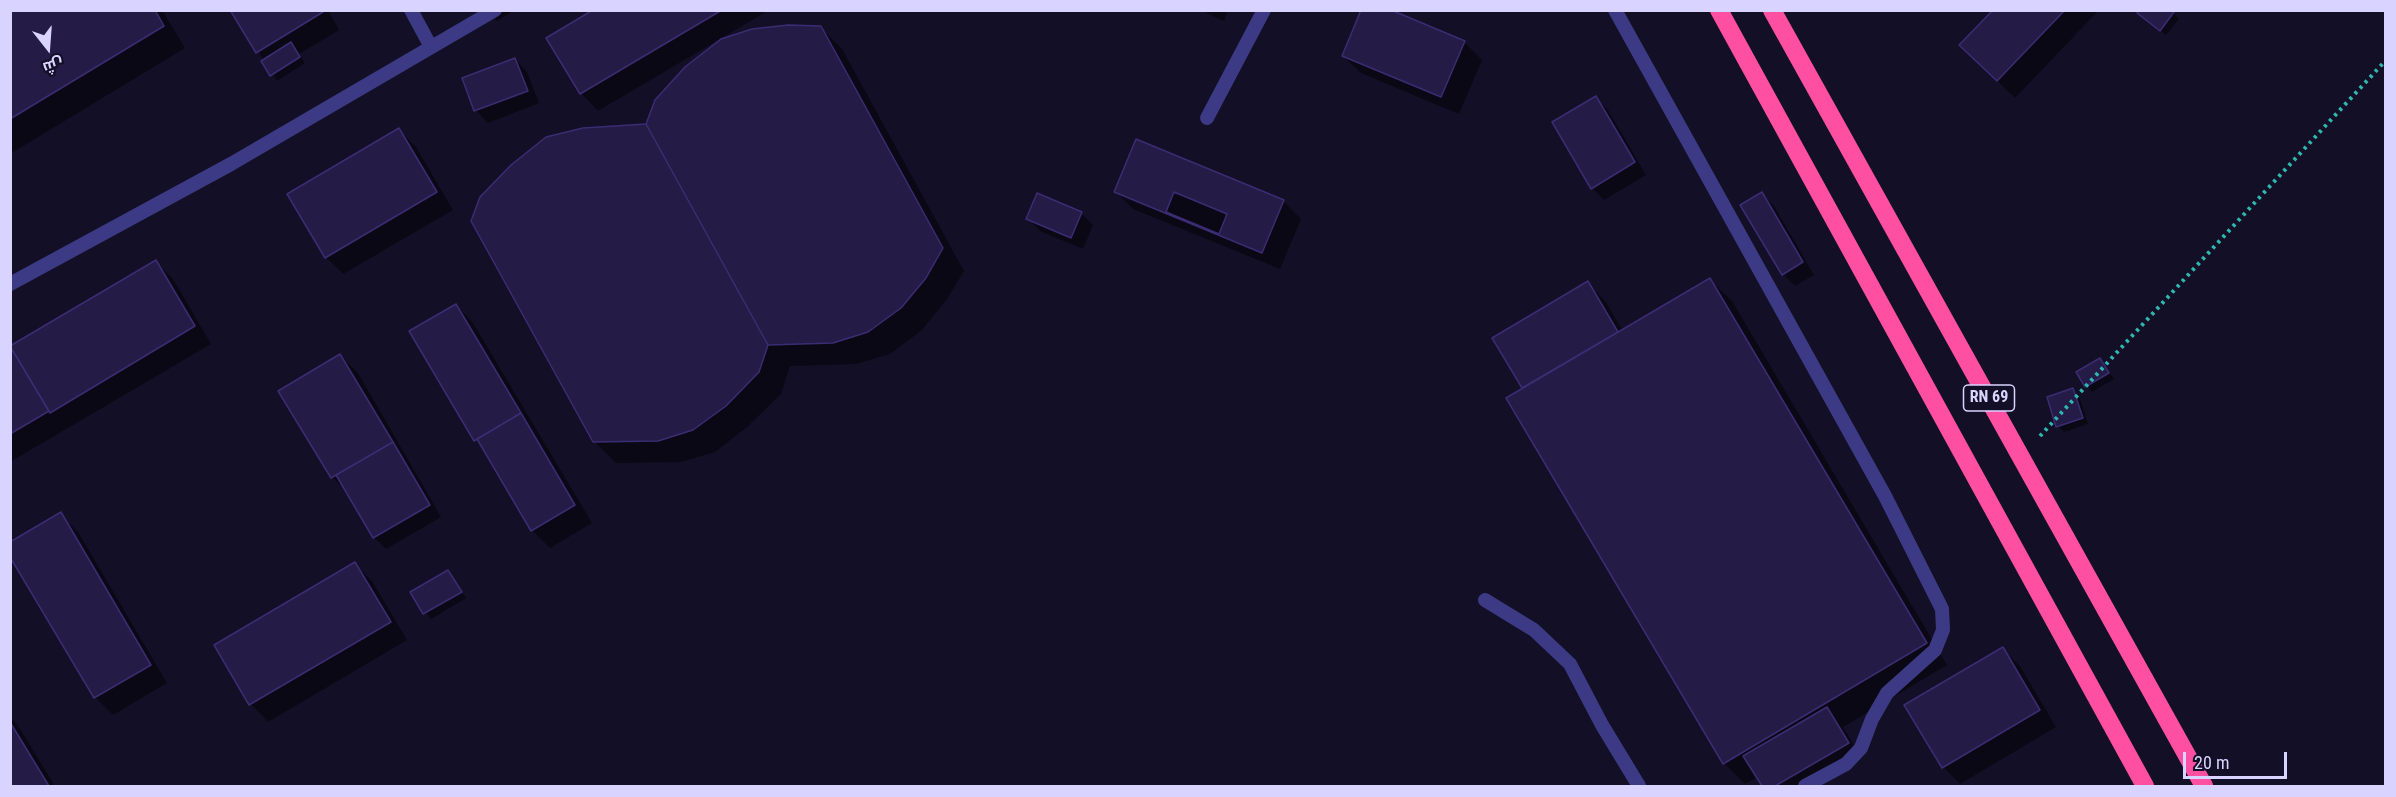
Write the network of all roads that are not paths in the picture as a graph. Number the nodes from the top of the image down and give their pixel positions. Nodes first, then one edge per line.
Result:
1 (411, 10) edge
2 (495, 10) edge
3 (1264, 10) edge
4 (1615, 10) edge
5 (1719, 10) edge
6 (1772, 10) edge
7 (432, 47) junction
8 (1208, 118) dead end
9 (10, 284) edge
10 (1485, 600) dead end
11 (1639, 786) edge
12 (1806, 786) edge
13 (2145, 786) edge
14 (2204, 786) edge

1 - 7 lane
2 - 7 lane
3 - 8 lane
4 - 12 lane
5 - 13 highway, RN 69
6 - 14 highway, RN 69
7 - 9 lane
10 - 11 lane

